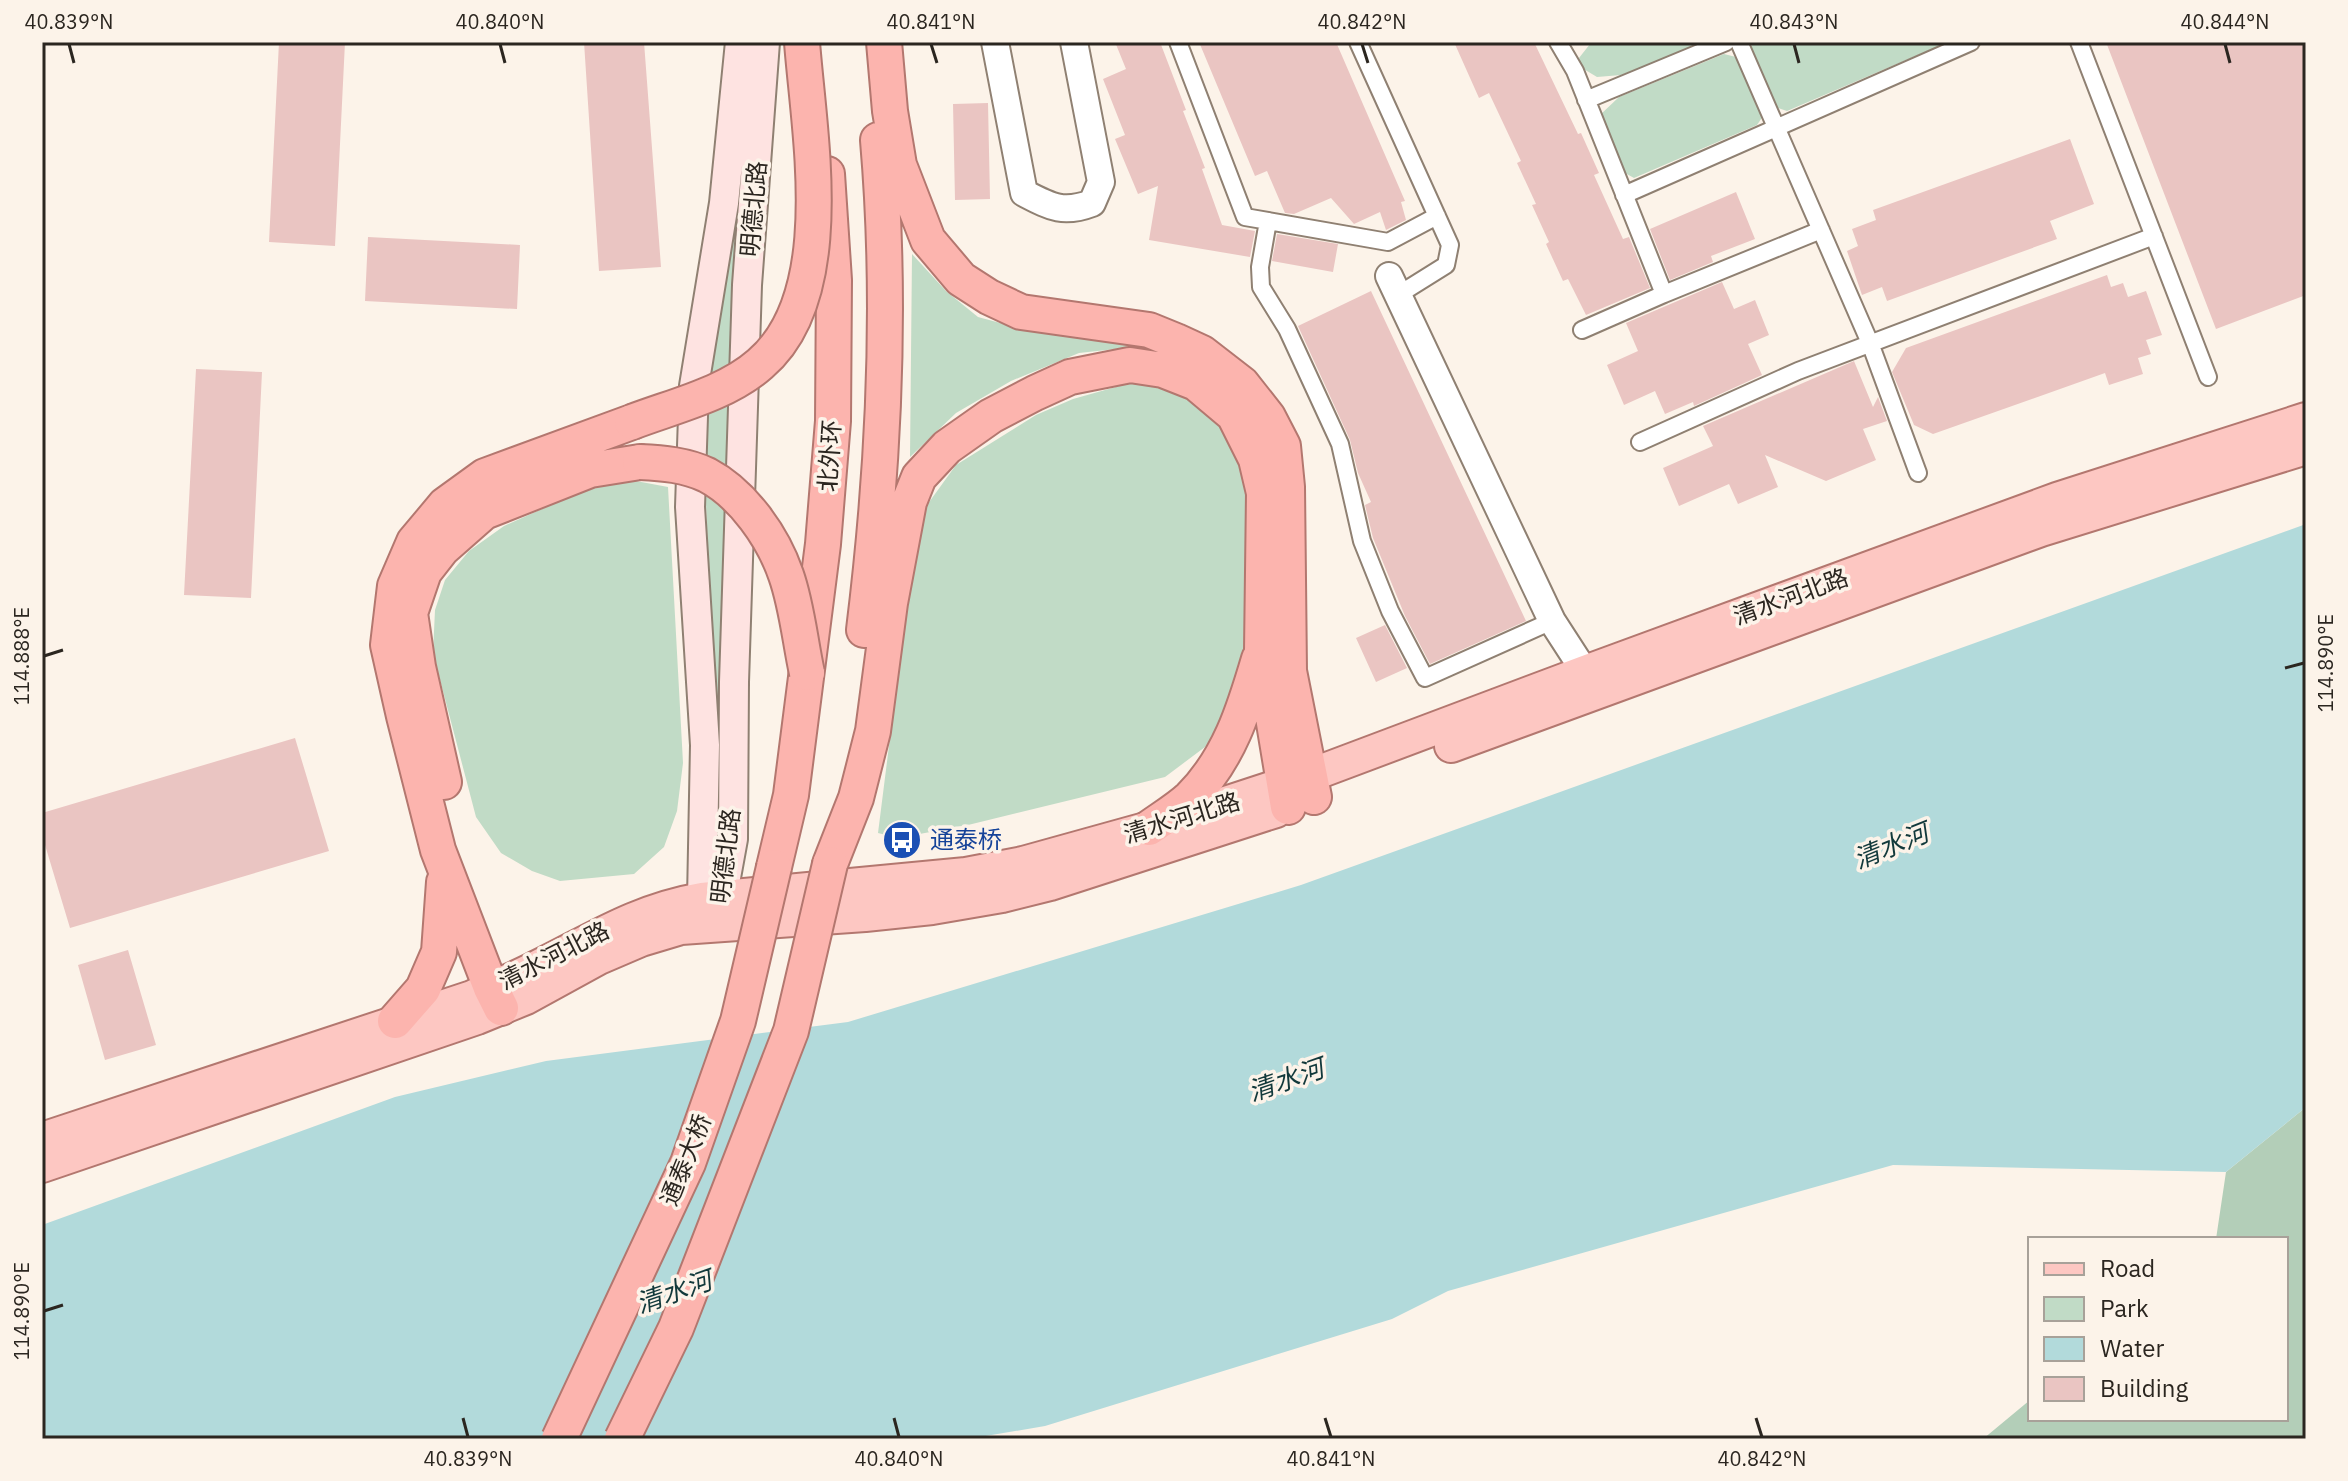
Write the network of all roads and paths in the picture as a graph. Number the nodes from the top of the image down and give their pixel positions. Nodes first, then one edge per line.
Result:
1 (740, 42) edge
2 (765, 42) edge
3 (802, 42) edge
4 (817, 42) edge
5 (870, 42) edge
6 (884, 42) edge
7 (995, 42) edge
8 (1074, 42) edge
9 (1178, 42) edge
10 (1358, 42) edge
11 (1726, 42) edge
12 (1739, 42) edge
13 (1971, 42) edge
14 (2079, 42) edge
15 (1562, 43) edge
16 (1586, 100) junction
17 (1776, 127) junction
18 (1624, 195) junction
19 (1437, 216) junction
20 (1268, 221) junction
21 (1821, 230) junction
22 (2154, 236) junction
23 (1393, 285) joint
24 (1664, 294) junction
25 (1582, 330) dead end
26 (1870, 343) junction
27 (2208, 377) dead end
28 (2306, 419) edge
29 (1640, 442) dead end
30 (2306, 448) edge
31 (1918, 473) dead end
32 (1552, 621) junction
33 (1262, 651) junction
34 (1585, 672) junction
35 (807, 673) junction
36 (1299, 791) junction
37 (1149, 828) junction
38 (438, 850) junction
39 (830, 864) junction
40 (774, 867) joint
41 (714, 907) junction
42 (505, 995) junction
43 (395, 1021) junction
44 (42, 1139) edge
45 (42, 1166) edge
46 (559, 1439) edge
47 (622, 1439) edge

1 - 41 main road, 明德北路
2 - 41 main road, 明德北路
3 - 38 highway, bridge
4 - 35 highway, 北外环, bridge
5 - 39 highway, 北外环
6 - 36 highway
7 - 8 street
9 - 20 street
10 - 19 street
11 - 16 street
12 - 17 street
13 - 17 street
14 - 22 street
15 - 16 street
16 - 18 street
17 - 18 street
17 - 21 street
18 - 24 street
19 - 20 street
19 - 23 street
20 - 32 street
21 - 24 street
21 - 26 street
22 - 26 street
22 - 27 street
23 - 32 street
24 - 25 street
26 - 29 street
26 - 31 street
28 - 34 main road, 清水河北路
30 - 36 main road, 清水河北路
32 - 34 street
33 - 36 highway
33 - 37 highway
33 - 39 highway
34 - 36 main road, 清水河北路
35 - 40 highway, 北外环
35 - 42 highway, bridge
36 - 37 main road, 清水河北路
36 - 41 main road, 清水河北路
37 - 41 main road, 清水河北路
38 - 42 highway
38 - 43 highway
39 - 47 highway, bridge
40 - 46 highway, 通泰大桥, bridge
41 - 42 main road, 清水河北路
42 - 43 main road, 清水河北路
42 - 45 main road, 清水河北路
43 - 44 main road, 清水河北路

